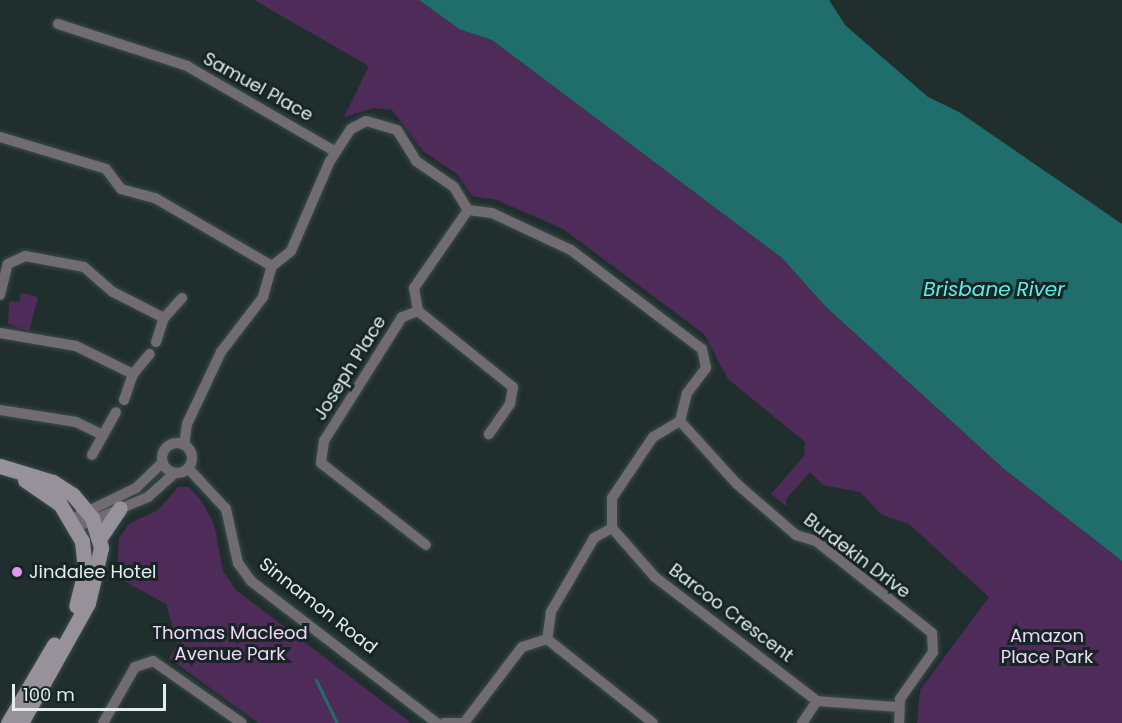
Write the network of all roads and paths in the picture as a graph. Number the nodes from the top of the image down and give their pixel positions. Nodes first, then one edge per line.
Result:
1 (58, 24) dead end
2 (0, 137) edge
3 (336, 152) junction
4 (468, 210) junction
5 (272, 266) junction
6 (0, 295) edge
7 (182, 298) dead end
8 (418, 311) junction
9 (164, 318) junction
10 (0, 332) edge
11 (156, 342) dead end
12 (150, 354) dead end
13 (133, 374) junction
14 (124, 400) dead end
15 (0, 410) edge
16 (116, 412) dead end
17 (680, 421) junction
18 (101, 434) junction
19 (489, 434) dead end
20 (184, 445) junction
21 (92, 454) dead end
22 (163, 462) junction
23 (0, 465) edge
24 (188, 468) junction
25 (174, 472) junction
26 (0, 475) edge
27 (120, 508) junction
28 (89, 514) junction
29 (74, 523) junction
30 (612, 528) junction
31 (99, 539) junction
32 (426, 545) dead end
33 (547, 639) junction
34 (817, 701) junction
35 (897, 706) junction
36 (8, 723) edge
37 (21, 723) edge
38 (103, 723) edge
39 (242, 723) edge
40 (437, 723) edge
41 (444, 723) edge
42 (464, 723) edge
43 (653, 723) edge
44 (802, 723) edge
45 (899, 723) edge

1 - 3 street, Samuel Place
2 - 5 street
3 - 4 street
3 - 5 street
4 - 8 street
4 - 17 street
5 - 20 street
6 - 9 street
7 - 9 street
8 - 19 street
8 - 32 street, Joseph Place
9 - 11 street
10 - 13 street
12 - 13 street
13 - 14 street
15 - 18 street
16 - 18 street
17 - 30 street
17 - 35 street, Burdekin Drive
18 - 21 street
20 - 22 street
20 - 24 street
22 - 25 street
22 - 28 street
23 - 28 main road
24 - 25 street
24 - 40 street, Sinnamon Road
25 - 27 street
26 - 29 main road
27 - 28 street
27 - 31 main road
28 - 29 street
28 - 31 main road
29 - 36 main road
30 - 33 street
30 - 34 street, Barcoo Crescent
31 - 37 main road
33 - 42 street
33 - 43 street
34 - 35 street
34 - 44 street
35 - 45 street
38 - 39 street
41 - 42 street

